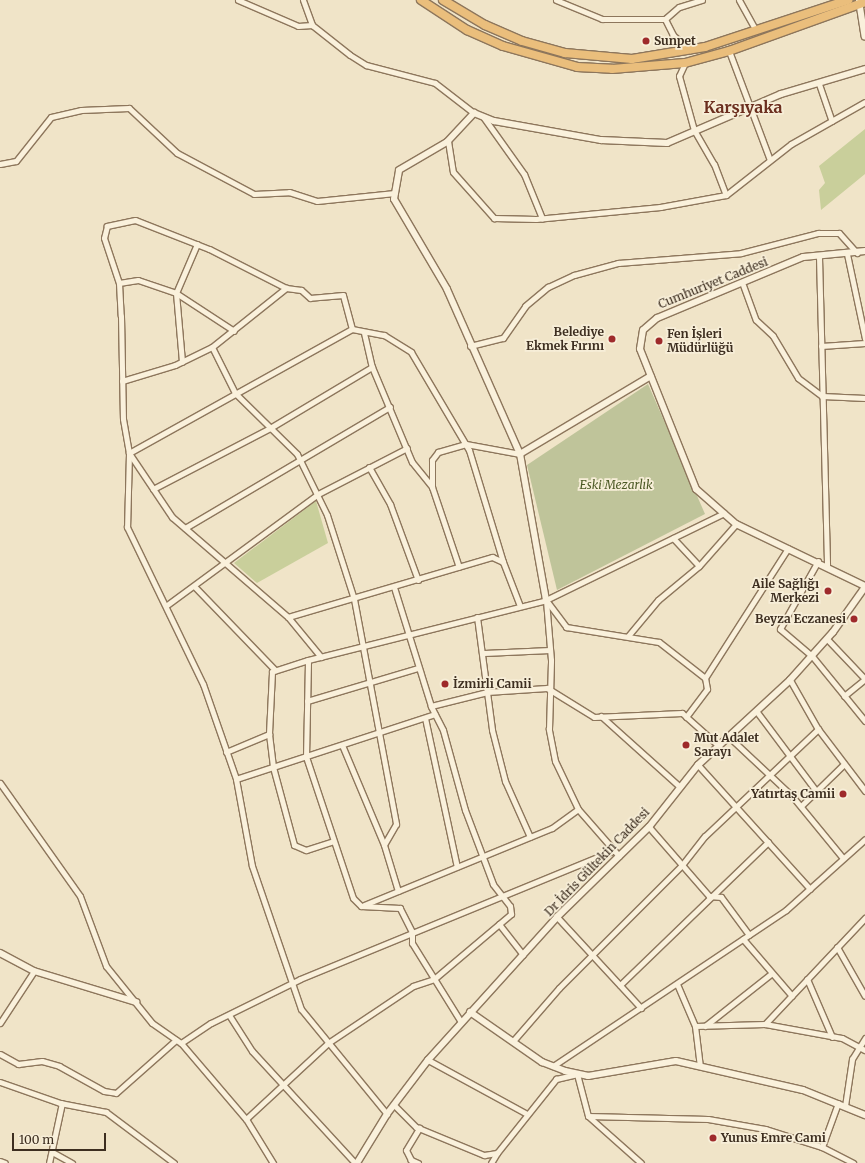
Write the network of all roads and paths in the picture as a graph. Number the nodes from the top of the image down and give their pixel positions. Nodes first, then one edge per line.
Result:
1 (238, 0) edge
2 (303, 0) edge
3 (421, 0) edge
4 (443, 0) edge
5 (556, 0) edge
6 (702, 0) edge
7 (739, 0) edge
8 (848, 0) edge
9 (861, 2) edge
10 (665, 19) junction
11 (312, 24) junction
12 (756, 31) junction
13 (865, 37) edge
14 (690, 51) junction
15 (729, 51) junction
16 (685, 63) junction
17 (865, 69) edge
18 (819, 84) junction
19 (865, 102) edge
20 (748, 108) junction
21 (474, 113) junction
22 (484, 117) junction
23 (832, 121) junction
24 (694, 130) junction
25 (448, 141) junction
26 (770, 160) junction
27 (0, 164) edge
28 (395, 193) junction
29 (726, 195) junction
30 (542, 218) junction
31 (197, 244) junction
32 (865, 251) edge
33 (857, 253) junction
34 (847, 254) junction
35 (820, 257) junction
36 (119, 284) junction
37 (743, 285) junction
38 (286, 288) junction
39 (176, 293) junction
40 (352, 329) junction
41 (234, 331) junction
42 (364, 333) junction
43 (865, 339) edge
44 (865, 343) edge
45 (470, 346) junction
46 (821, 346) junction
47 (212, 347) junction
48 (182, 362) junction
49 (372, 367) junction
50 (651, 376) junction
51 (122, 381) junction
52 (235, 393) junction
53 (822, 396) junction
54 (865, 398) edge
55 (390, 407) junction
56 (270, 428) junction
57 (466, 444) junction
58 (407, 448) junction
59 (128, 453) junction
60 (520, 454) junction
61 (301, 460) junction
62 (369, 467) junction
63 (432, 487) junction
64 (153, 490) junction
65 (318, 494) junction
66 (724, 513) junction
67 (736, 524) junction
68 (185, 528) junction
69 (673, 538) junction
70 (788, 548) junction
71 (818, 561) junction
72 (503, 562) junction
73 (225, 563) junction
74 (827, 565) junction
75 (699, 566) junction
76 (459, 567) junction
77 (418, 580) junction
78 (194, 586) junction
79 (865, 586) edge
80 (394, 587) junction
81 (354, 599) junction
82 (546, 600) junction
83 (167, 605) junction
84 (520, 606) junction
85 (477, 617) junction
86 (288, 618) junction
87 (409, 634) junction
88 (628, 636) junction
89 (827, 639) junction
90 (362, 646) junction
91 (550, 650) junction
92 (484, 653) junction
93 (812, 656) junction
94 (321, 657) junction
95 (308, 660) junction
96 (418, 668) junction
97 (275, 670) junction
98 (705, 678) junction
99 (864, 679) edge
100 (790, 680) junction
101 (369, 683) junction
102 (548, 688) junction
103 (487, 692) junction
104 (844, 696) junction
105 (307, 701) junction
106 (430, 706) junction
107 (757, 712) junction
108 (435, 714) junction
109 (601, 716) junction
110 (686, 717) junction
111 (425, 718) junction
112 (865, 721) edge
113 (818, 729) junction
114 (379, 733) junction
115 (269, 734) junction
116 (729, 737) junction
117 (342, 745) junction
118 (719, 746) junction
119 (226, 752) junction
120 (791, 755) junction
121 (306, 757) junction
122 (844, 764) junction
123 (698, 765) junction
124 (273, 767) junction
125 (770, 775) junction
126 (236, 779) junction
127 (865, 781) edge
128 (0, 783) edge
129 (860, 784) junction
130 (680, 787) junction
131 (816, 791) junction
132 (865, 791) edge
133 (801, 806) junction
134 (737, 808) junction
135 (578, 809) junction
136 (649, 827) junction
137 (530, 837) junction
138 (865, 839) edge
139 (333, 841) junction
140 (768, 842) junction
141 (384, 845) junction
142 (614, 850) junction
143 (484, 856) junction
144 (618, 856) junction
145 (844, 858) junction
146 (682, 865) junction
147 (457, 867) junction
148 (810, 889) junction
149 (398, 891) junction
150 (500, 895) junction
151 (712, 896) junction
152 (361, 906) junction
153 (557, 918) junction
154 (865, 918) edge
155 (499, 924) junction
156 (412, 932) junction
157 (749, 935) junction
158 (743, 939) junction
159 (837, 947) junction
160 (0, 954) edge
161 (523, 954) junction
162 (593, 956) junction
163 (34, 971) junction
164 (772, 973) junction
165 (434, 979) junction
166 (807, 979) junction
167 (292, 983) junction
168 (677, 984) junction
169 (620, 985) junction
170 (792, 996) junction
171 (865, 996) edge
172 (136, 1002) junction
173 (641, 1008) junction
174 (470, 1012) junction
175 (229, 1015) junction
176 (461, 1022) junction
177 (0, 1023) edge
178 (765, 1024) junction
179 (695, 1026) junction
180 (705, 1026) junction
181 (832, 1036) junction
182 (865, 1038) edge
183 (179, 1042) junction
184 (513, 1042) junction
185 (328, 1043) junction
186 (859, 1046) junction
187 (865, 1050) edge
188 (0, 1054) edge
189 (428, 1060) junction
190 (700, 1065) junction
191 (553, 1066) junction
192 (577, 1074) junction
193 (0, 1082) edge
194 (283, 1085) junction
195 (838, 1103) junction
196 (62, 1104) junction
197 (394, 1105) junction
198 (845, 1106) junction
199 (387, 1114) junction
200 (527, 1114) junction
201 (865, 1115) edge
202 (588, 1116) junction
203 (246, 1120) junction
204 (419, 1128) junction
205 (822, 1147) junction
206 (52, 1152) junction
207 (497, 1153) junction
208 (0, 1161) edge
209 (5, 1163) edge
210 (49, 1163) edge
211 (72, 1163) edge
212 (174, 1163) edge
213 (273, 1163) edge
214 (356, 1163) edge
215 (418, 1163) edge
216 (491, 1163) edge
217 (641, 1163) edge
218 (853, 1163) edge

1 - 11 street
2 - 11 street
3 - 16 highway
4 - 14 highway
5 - 10 street
6 - 10 street
7 - 12 street
8 - 12 highway
9 - 13 street
9 - 15 highway
10 - 14 street
11 - 21 street
12 - 14 highway
15 - 16 highway
15 - 20 street
16 - 24 street
17 - 18 street
18 - 20 street
18 - 23 street
19 - 23 street
20 - 24 street
20 - 26 street
21 - 22 street
21 - 25 street
22 - 24 street
22 - 30 street
23 - 26 street
24 - 29 street
25 - 28 street
25 - 30 street
26 - 29 street
27 - 28 street
28 - 45 street
29 - 30 street
31 - 36 street
31 - 38 street
31 - 39 street
32 - 33 street, Cumhuriyet Caddesi
33 - 34 street, Cumhuriyet Caddesi
33 - 45 street
34 - 35 street, Cumhuriyet Caddesi
34 - 43 street
35 - 37 street, Cumhuriyet Caddesi
35 - 46 street
36 - 39 street
36 - 51 street
37 - 50 street, Cumhuriyet Caddesi
37 - 53 street
38 - 40 street
38 - 41 street
39 - 41 street
39 - 48 street
40 - 42 street
40 - 52 street
41 - 47 street
42 - 49 street
42 - 57 street
44 - 46 street
45 - 60 street
46 - 53 street
47 - 48 street
47 - 52 street
48 - 51 street
49 - 55 street
49 - 56 street
50 - 60 street
50 - 66 street, Cumhuriyet Caddesi
51 - 59 street
52 - 56 street
52 - 59 street
53 - 54 street
53 - 74 street
55 - 58 street
55 - 61 street
56 - 61 street
56 - 64 street
57 - 60 street
57 - 63 street
57 - 72 street
58 - 62 street
58 - 63 street
59 - 64 street
59 - 83 street
60 - 82 street
61 - 65 street
61 - 68 street
62 - 65 street
62 - 77 street
63 - 76 street
64 - 68 street
65 - 73 street
65 - 81 street
66 - 67 street
66 - 69 street
67 - 70 street
67 - 75 street
68 - 73 street
69 - 75 street
69 - 82 street
70 - 71 street
70 - 98 street
71 - 74 street
71 - 93 street
72 - 76 street
72 - 84 street
73 - 78 street
73 - 86 street
74 - 79 street
75 - 88 street
76 - 77 street
77 - 80 street
78 - 83 street
78 - 97 street
79 - 89 street, Dr İdris Gültekin Caddesi
80 - 81 street
80 - 87 street
81 - 86 street
81 - 90 street
82 - 84 street
82 - 88 street
82 - 91 street
83 - 119 street
84 - 85 street
85 - 87 street
85 - 92 street
86 - 94 street
87 - 90 street
87 - 96 street
88 - 98 street
89 - 93 street, Dr İdris Gültekin Caddesi
89 - 99 street
90 - 94 street
90 - 101 street
91 - 92 street
91 - 102 street
92 - 103 street
93 - 100 street, Dr İdris Gültekin Caddesi
93 - 104 street
94 - 95 street
95 - 97 street
95 - 105 street
96 - 101 street
96 - 106 street
97 - 115 street
98 - 110 street
99 - 104 street
100 - 107 street, Dr İdris Gültekin Caddesi
100 - 113 street
101 - 105 street
101 - 114 street
102 - 103 street
102 - 109 street
102 - 135 street
103 - 106 street
103 - 137 street
104 - 112 street
105 - 121 street
106 - 108 street
107 - 116 street, Dr İdris Gültekin Caddesi
107 - 120 street
108 - 111 street
108 - 143 street
109 - 110 street
109 - 130 street
110 - 118 street
111 - 114 street
111 - 147 street
113 - 120 street
113 - 122 street
114 - 117 street
114 - 141 street
115 - 119 street
115 - 124 street
116 - 118 street, Dr İdris Gültekin Caddesi
116 - 125 street
117 - 121 street
117 - 141 street
118 - 123 street, Dr İdris Gültekin Caddesi
119 - 126 street
120 - 125 street
120 - 131 street
121 - 124 street
121 - 139 street
122 - 129 street
122 - 131 street
123 - 130 street, Dr İdris Gültekin Caddesi
123 - 134 street
124 - 126 street
124 - 139 street
125 - 133 street
125 - 134 street
126 - 167 street
127 - 129 street
128 - 172 street
129 - 132 street
130 - 136 street, Dr İdris Gültekin Caddesi
131 - 133 street
133 - 145 street
134 - 140 street
134 - 146 street
135 - 137 street
135 - 142 street
136 - 144 street, Dr İdris Gültekin Caddesi
136 - 146 street
137 - 143 street
138 - 145 street
139 - 152 street
140 - 148 street
140 - 151 street
141 - 149 street
142 - 144 street
142 - 150 street
143 - 147 street
143 - 150 street
144 - 153 street, Dr İdris Gültekin Caddesi
145 - 148 street
146 - 151 street
146 - 162 street
147 - 149 street
148 - 157 street
149 - 152 street
150 - 155 street
150 - 156 street
151 - 157 street
151 - 169 street
152 - 156 street
153 - 161 street, Dr İdris Gültekin Caddesi
153 - 162 street
154 - 159 street
155 - 161 street
155 - 165 street
156 - 165 street
156 - 167 street
157 - 158 street
158 - 164 street
158 - 168 street
159 - 166 street
159 - 171 street
160 - 163 street
161 - 174 street, Dr İdris Gültekin Caddesi
162 - 169 street
162 - 184 street
163 - 172 street
163 - 177 street
164 - 170 street
164 - 180 street
165 - 176 street
165 - 185 street
166 - 170 street
166 - 181 street
167 - 175 street
167 - 185 street
168 - 173 street
168 - 179 street
169 - 173 street
170 - 178 street
172 - 183 street
173 - 191 street
174 - 176 street, Dr İdris Gültekin Caddesi
174 - 184 street
175 - 183 street
175 - 194 street
176 - 189 street, Dr İdris Gültekin Caddesi
178 - 180 street
178 - 181 street
179 - 180 street
179 - 190 street
181 - 186 street
182 - 186 street
183 - 188 street
183 - 203 street
184 - 191 street
185 - 194 street
185 - 199 street
186 - 187 street
186 - 198 street
189 - 197 street, Dr İdris Gültekin Caddesi
189 - 200 street
190 - 192 street
190 - 195 street
191 - 192 street
192 - 200 street
192 - 202 street
193 - 196 street
194 - 203 street
194 - 214 street
195 - 198 street
195 - 205 street
196 - 206 street
196 - 212 street
197 - 199 street, Dr İdris Gültekin Caddesi
197 - 204 street
198 - 201 street
199 - 214 street, Dr İdris Gültekin Caddesi
200 - 207 street
202 - 205 street
202 - 217 street
203 - 213 street
204 - 207 street
204 - 215 street
205 - 218 street
206 - 210 street
206 - 211 street
207 - 216 street
208 - 209 street

